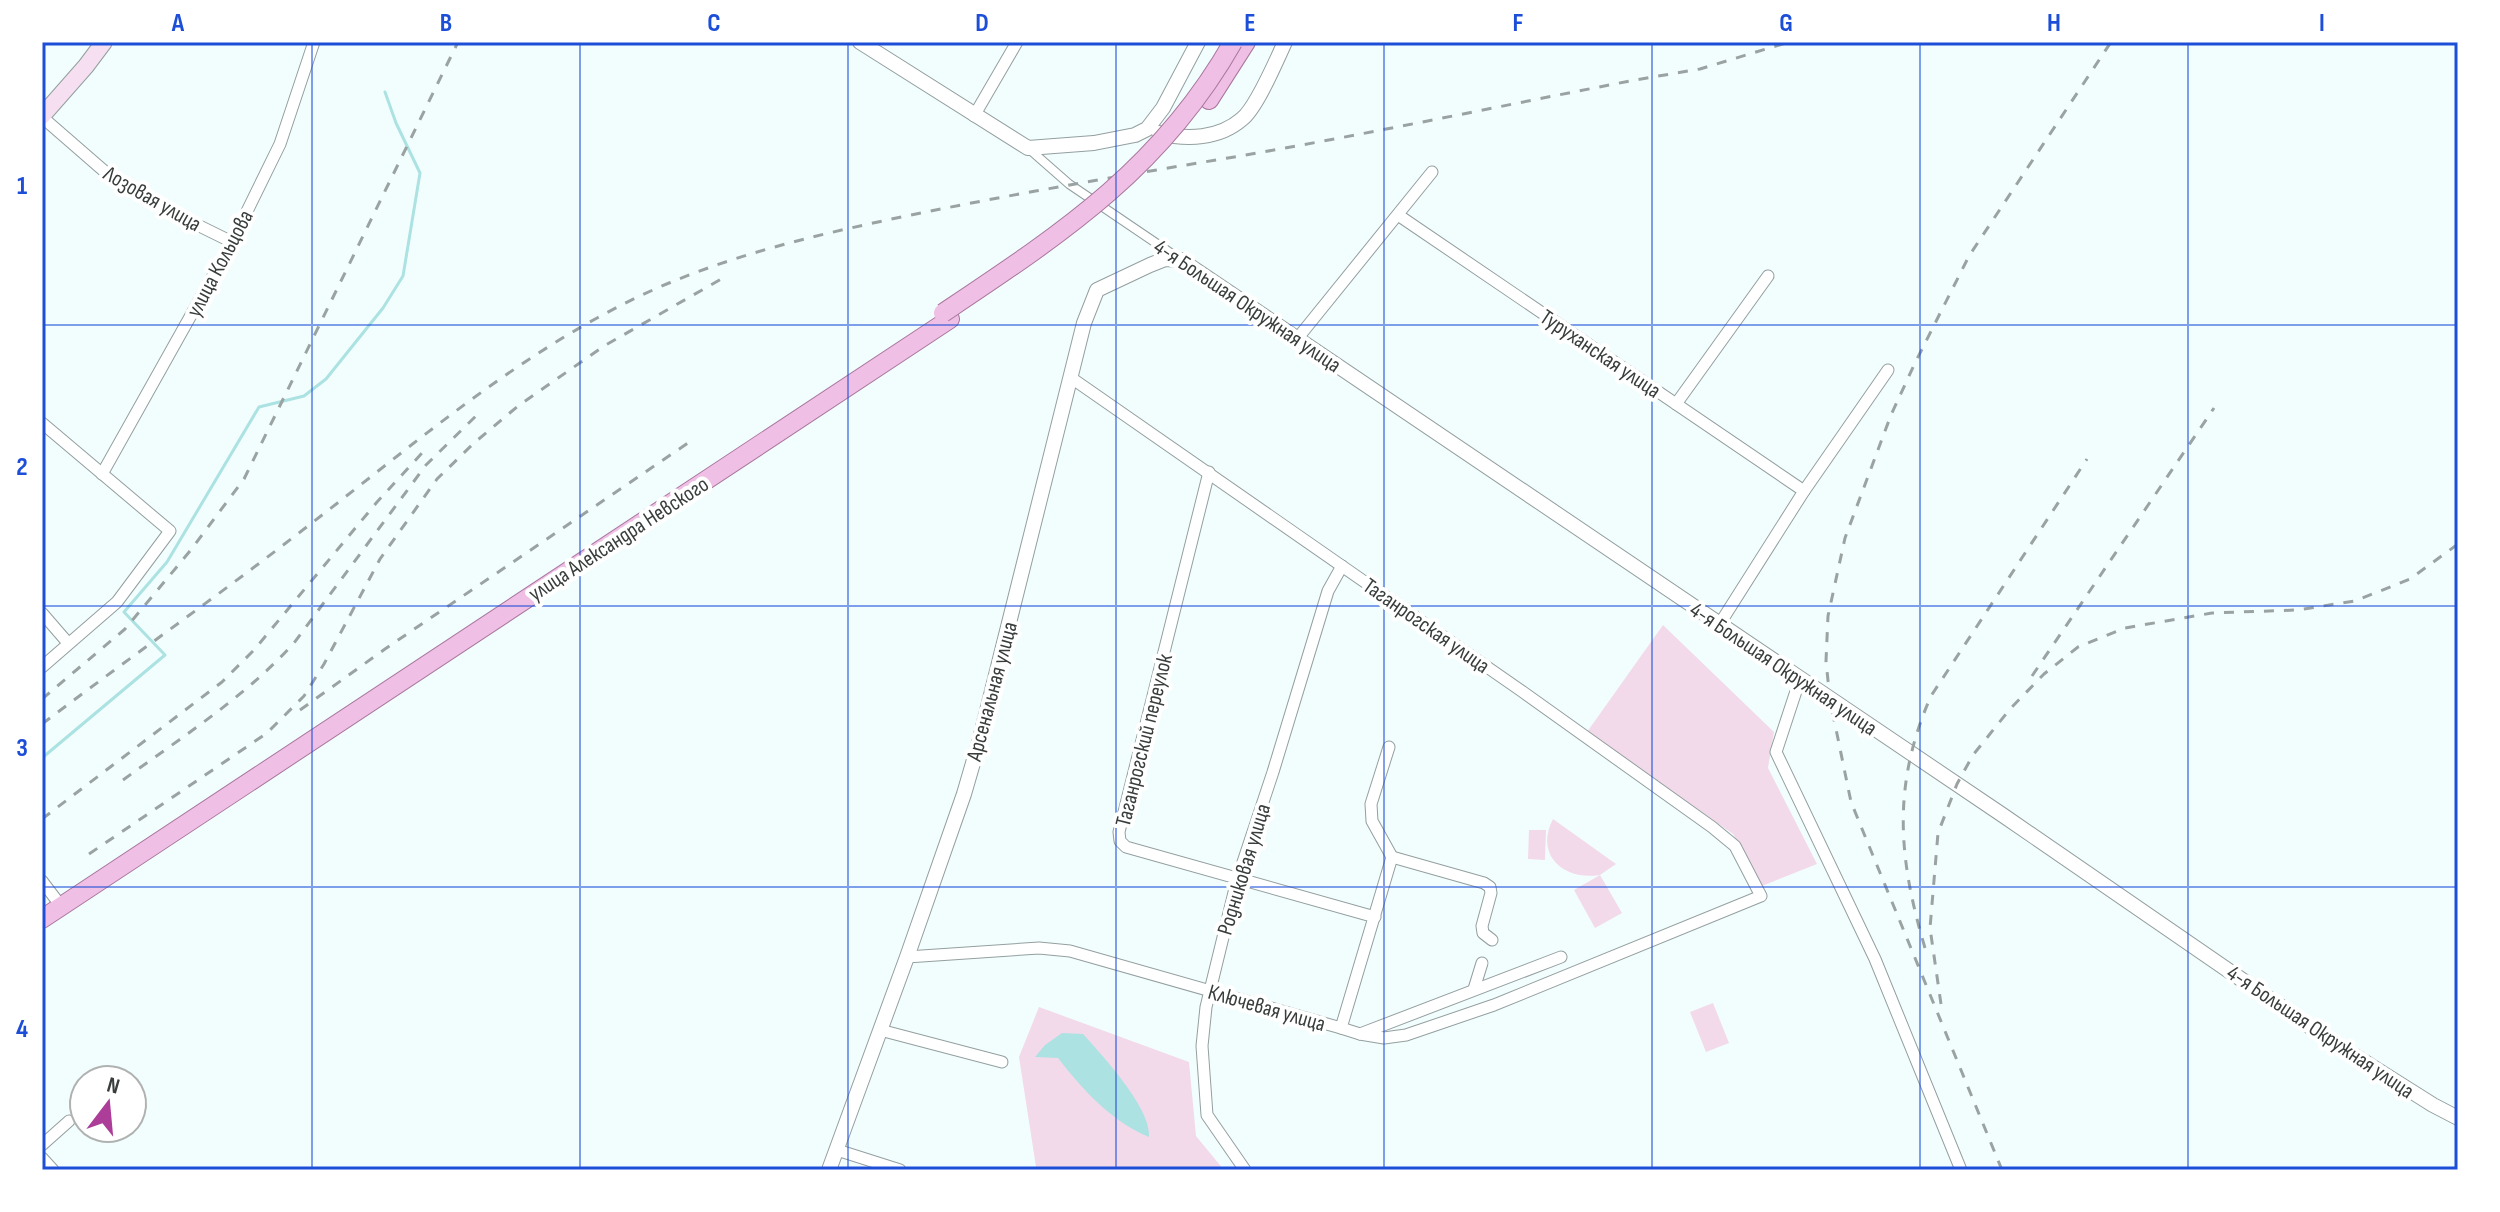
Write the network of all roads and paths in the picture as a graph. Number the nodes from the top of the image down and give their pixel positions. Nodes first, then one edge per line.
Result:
1 (104, 42) edge
2 (314, 42) edge
3 (860, 42) edge
4 (1017, 42) edge
5 (1198, 42) edge
6 (1233, 42) edge
7 (1246, 42) edge
8 (1285, 42) edge
9 (42, 116) edge
10 (974, 116) junction
11 (1151, 124) junction
12 (1028, 148) junction
13 (1432, 172) dead end
14 (1398, 215) junction
15 (232, 242) junction
16 (1181, 260) junction
17 (1768, 276) dead end
18 (947, 316) junction
19 (1297, 339) junction
20 (1888, 370) dead end
21 (1070, 377) junction
22 (1676, 404) junction
23 (42, 423) edge
24 (1209, 472) junction
25 (102, 474) junction
26 (1804, 491) junction
27 (1342, 566) junction
28 (42, 613) edge
29 (1719, 625) junction
30 (68, 643) junction
31 (42, 667) edge
32 (1800, 679) junction
33 (1389, 747) dead end
34 (1392, 857) junction
35 (1237, 880) junction
36 (42, 881) edge
37 (53, 904) edge
38 (1375, 917) junction
39 (42, 919) edge
40 (1492, 940) dead end
41 (907, 957) junction
42 (1561, 957) dead end
43 (1482, 963) dead end
44 (1474, 989) junction
45 (1209, 990) junction
46 (1341, 1028) junction
47 (880, 1030) junction
48 (1360, 1034) junction
49 (1002, 1062) dead end
50 (2458, 1118) edge
51 (68, 1122) edge
52 (42, 1145) edge
53 (837, 1150) junction
54 (42, 1158) edge
55 (53, 1170) edge
56 (829, 1170) edge
57 (900, 1170) edge
58 (1245, 1170) edge
59 (1961, 1170) edge

1 - 9 main road
2 - 15 street, улица Кольцова
3 - 10 street
4 - 10 street
5 - 11 street
6 - 18 main road, bridge
7 - 18 main road, улица Александра Невского
8 - 11 street
9 - 15 street, Лозовая улица
10 - 12 street
11 - 12 street
12 - 16 street, 4-я Большая Окружная улица
13 - 14 street
14 - 19 street
14 - 22 street, Туруханская улица
15 - 25 street, улица Кольцова
16 - 19 street, 4-я Большая Окружная улица
16 - 21 street, Арсенальная улица
17 - 22 street
18 - 37 main road, улица Александра Невского
19 - 29 street, 4-я Большая Окружная улица
20 - 26 street
21 - 24 street, Таганрогская улица
21 - 41 street, Арсенальная улица
22 - 26 street, Туруханская улица
23 - 25 street
24 - 27 street, Таганрогская улица
24 - 35 street, Таганрогский переулок
25 - 30 street
26 - 29 street
27 - 35 street, Родниковая улица
27 - 48 street, Таганрогская улица
28 - 30 street
29 - 32 street, 4-я Большая Окружная улица
30 - 31 street
32 - 50 street, 4-я Большая Окружная улица
32 - 59 street
33 - 34 street
34 - 38 street, Ключевая улица
34 - 40 street
35 - 38 street, Таганрогский переулок
35 - 45 street, Родниковая улица
36 - 37 street
37 - 39 main road, улица Александра Невского
38 - 46 street, Ключевая улица
41 - 45 street, Ключевая улица
41 - 47 street, Арсенальная улица
42 - 44 street
43 - 44 street
44 - 48 street
45 - 46 street, Ключевая улица
45 - 58 street, Родниковая улица
46 - 48 street
47 - 49 street
47 - 53 street, Арсенальная улица
51 - 52 street
53 - 56 street, Арсенальная улица
53 - 57 street
54 - 55 street

